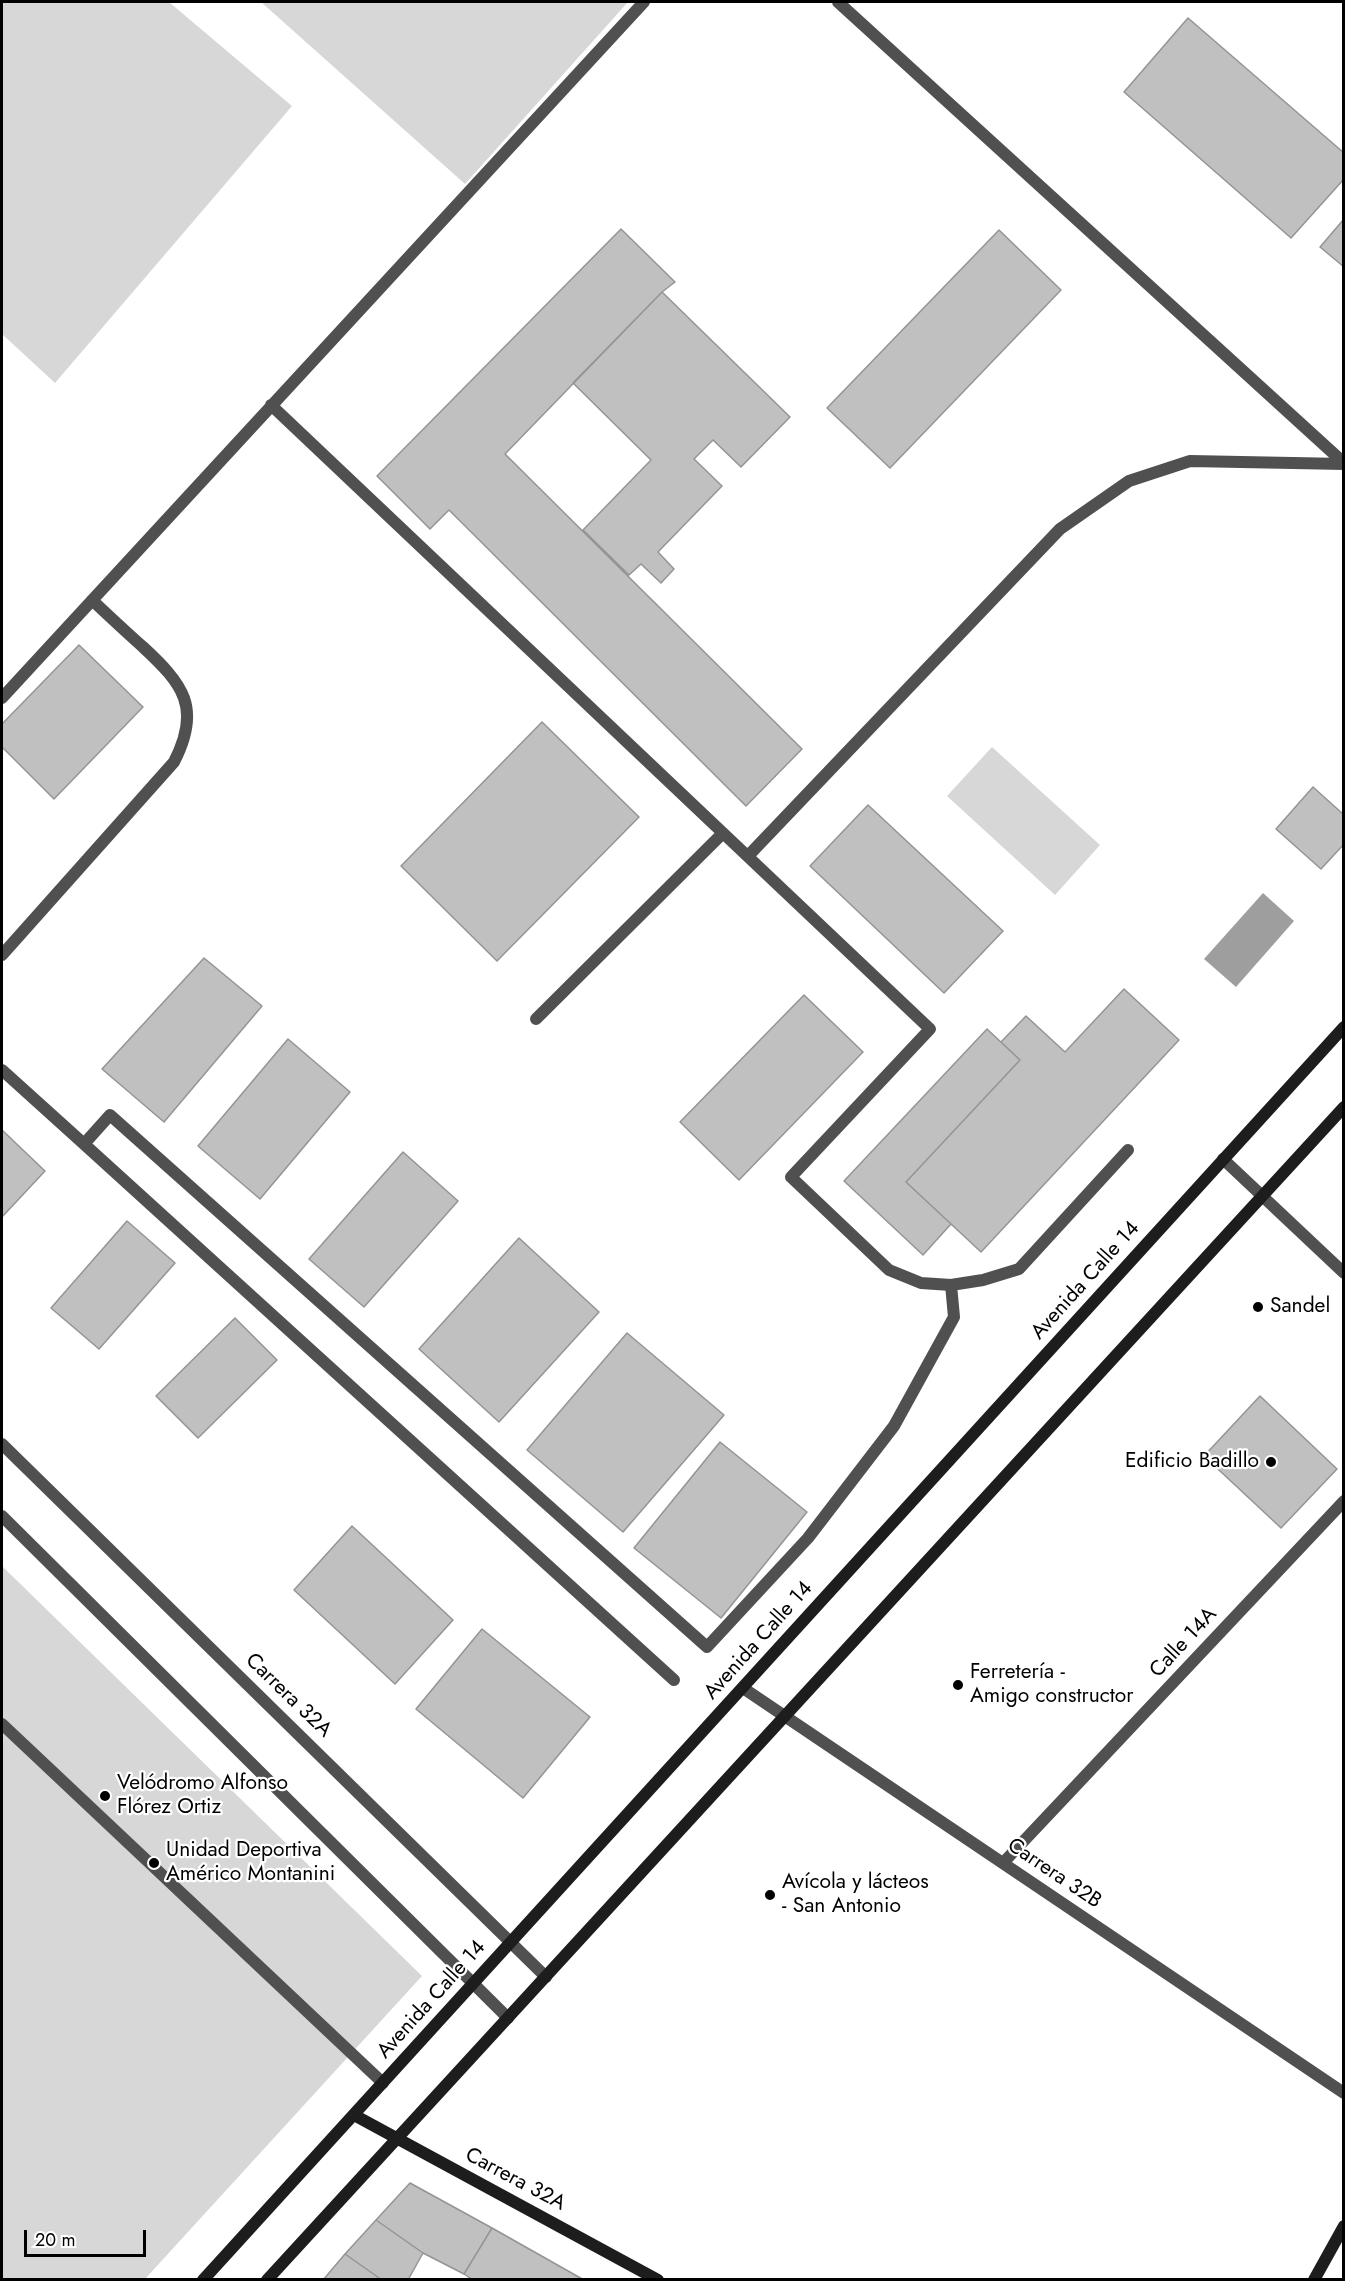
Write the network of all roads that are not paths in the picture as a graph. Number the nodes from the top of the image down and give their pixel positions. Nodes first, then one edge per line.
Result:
1 (644, 2) edge
2 (838, 2) edge
3 (271, 405) junction
4 (1344, 463) edge
5 (92, 600) junction
6 (2, 698) edge
7 (723, 833) junction
8 (748, 856) junction
9 (2, 955) edge
10 (536, 1019) dead end
11 (1344, 1027) edge
12 (2, 1070) edge
13 (1344, 1107) edge
14 (84, 1144) junction
15 (1128, 1150) dead end
16 (1223, 1159) junction
17 (1263, 1197) junction
18 (1344, 1274) edge
19 (951, 1286) junction
20 (2, 1444) edge
21 (1344, 1501) edge
22 (2, 1516) edge
23 (674, 1680) dead end
24 (743, 1688) junction
25 (786, 1716) junction
26 (2, 1724) edge
27 (1003, 1863) junction
28 (511, 1942) junction
29 (546, 1977) junction
30 (473, 1983) junction
31 (508, 2018) junction
32 (382, 2083) junction
33 (1344, 2093) edge
34 (354, 2115) junction
35 (397, 2138) junction
36 (1344, 2226) edge
37 (644, 2276) edge
38 (203, 2280) edge
39 (267, 2280) edge
40 (658, 2280) edge
41 (1314, 2280) edge

1 - 3 street
2 - 4 street
3 - 5 street
3 - 7 street
4 - 8 street
5 - 6 street
5 - 9 street
7 - 8 street
7 - 10 street
8 - 19 street
11 - 16 main road, Avenida Calle 14
12 - 14 street
13 - 17 main road
14 - 19 street
14 - 23 street
15 - 19 street
16 - 17 street
16 - 24 main road, Avenida Calle 14
17 - 18 street
17 - 25 main road
20 - 28 street, Carrera 32A
21 - 27 street, Calle 14A
22 - 30 street
24 - 25 street, Carrera 32B
24 - 28 main road, Avenida Calle 14
25 - 27 street, Carrera 32B
25 - 29 main road
26 - 32 street
27 - 33 street, Carrera 32B
28 - 29 street, Carrera 32A
28 - 30 main road, Avenida Calle 14
29 - 31 main road
30 - 31 street
30 - 32 main road, Avenida Calle 14
31 - 35 main road
32 - 34 main road, Avenida Calle 14
34 - 35 main road, Carrera 32A
34 - 38 main road, Avenida Calle 14
35 - 37 main road, Carrera 32A
35 - 39 main road
36 - 41 main road
37 - 40 main road, Carrera 32A

